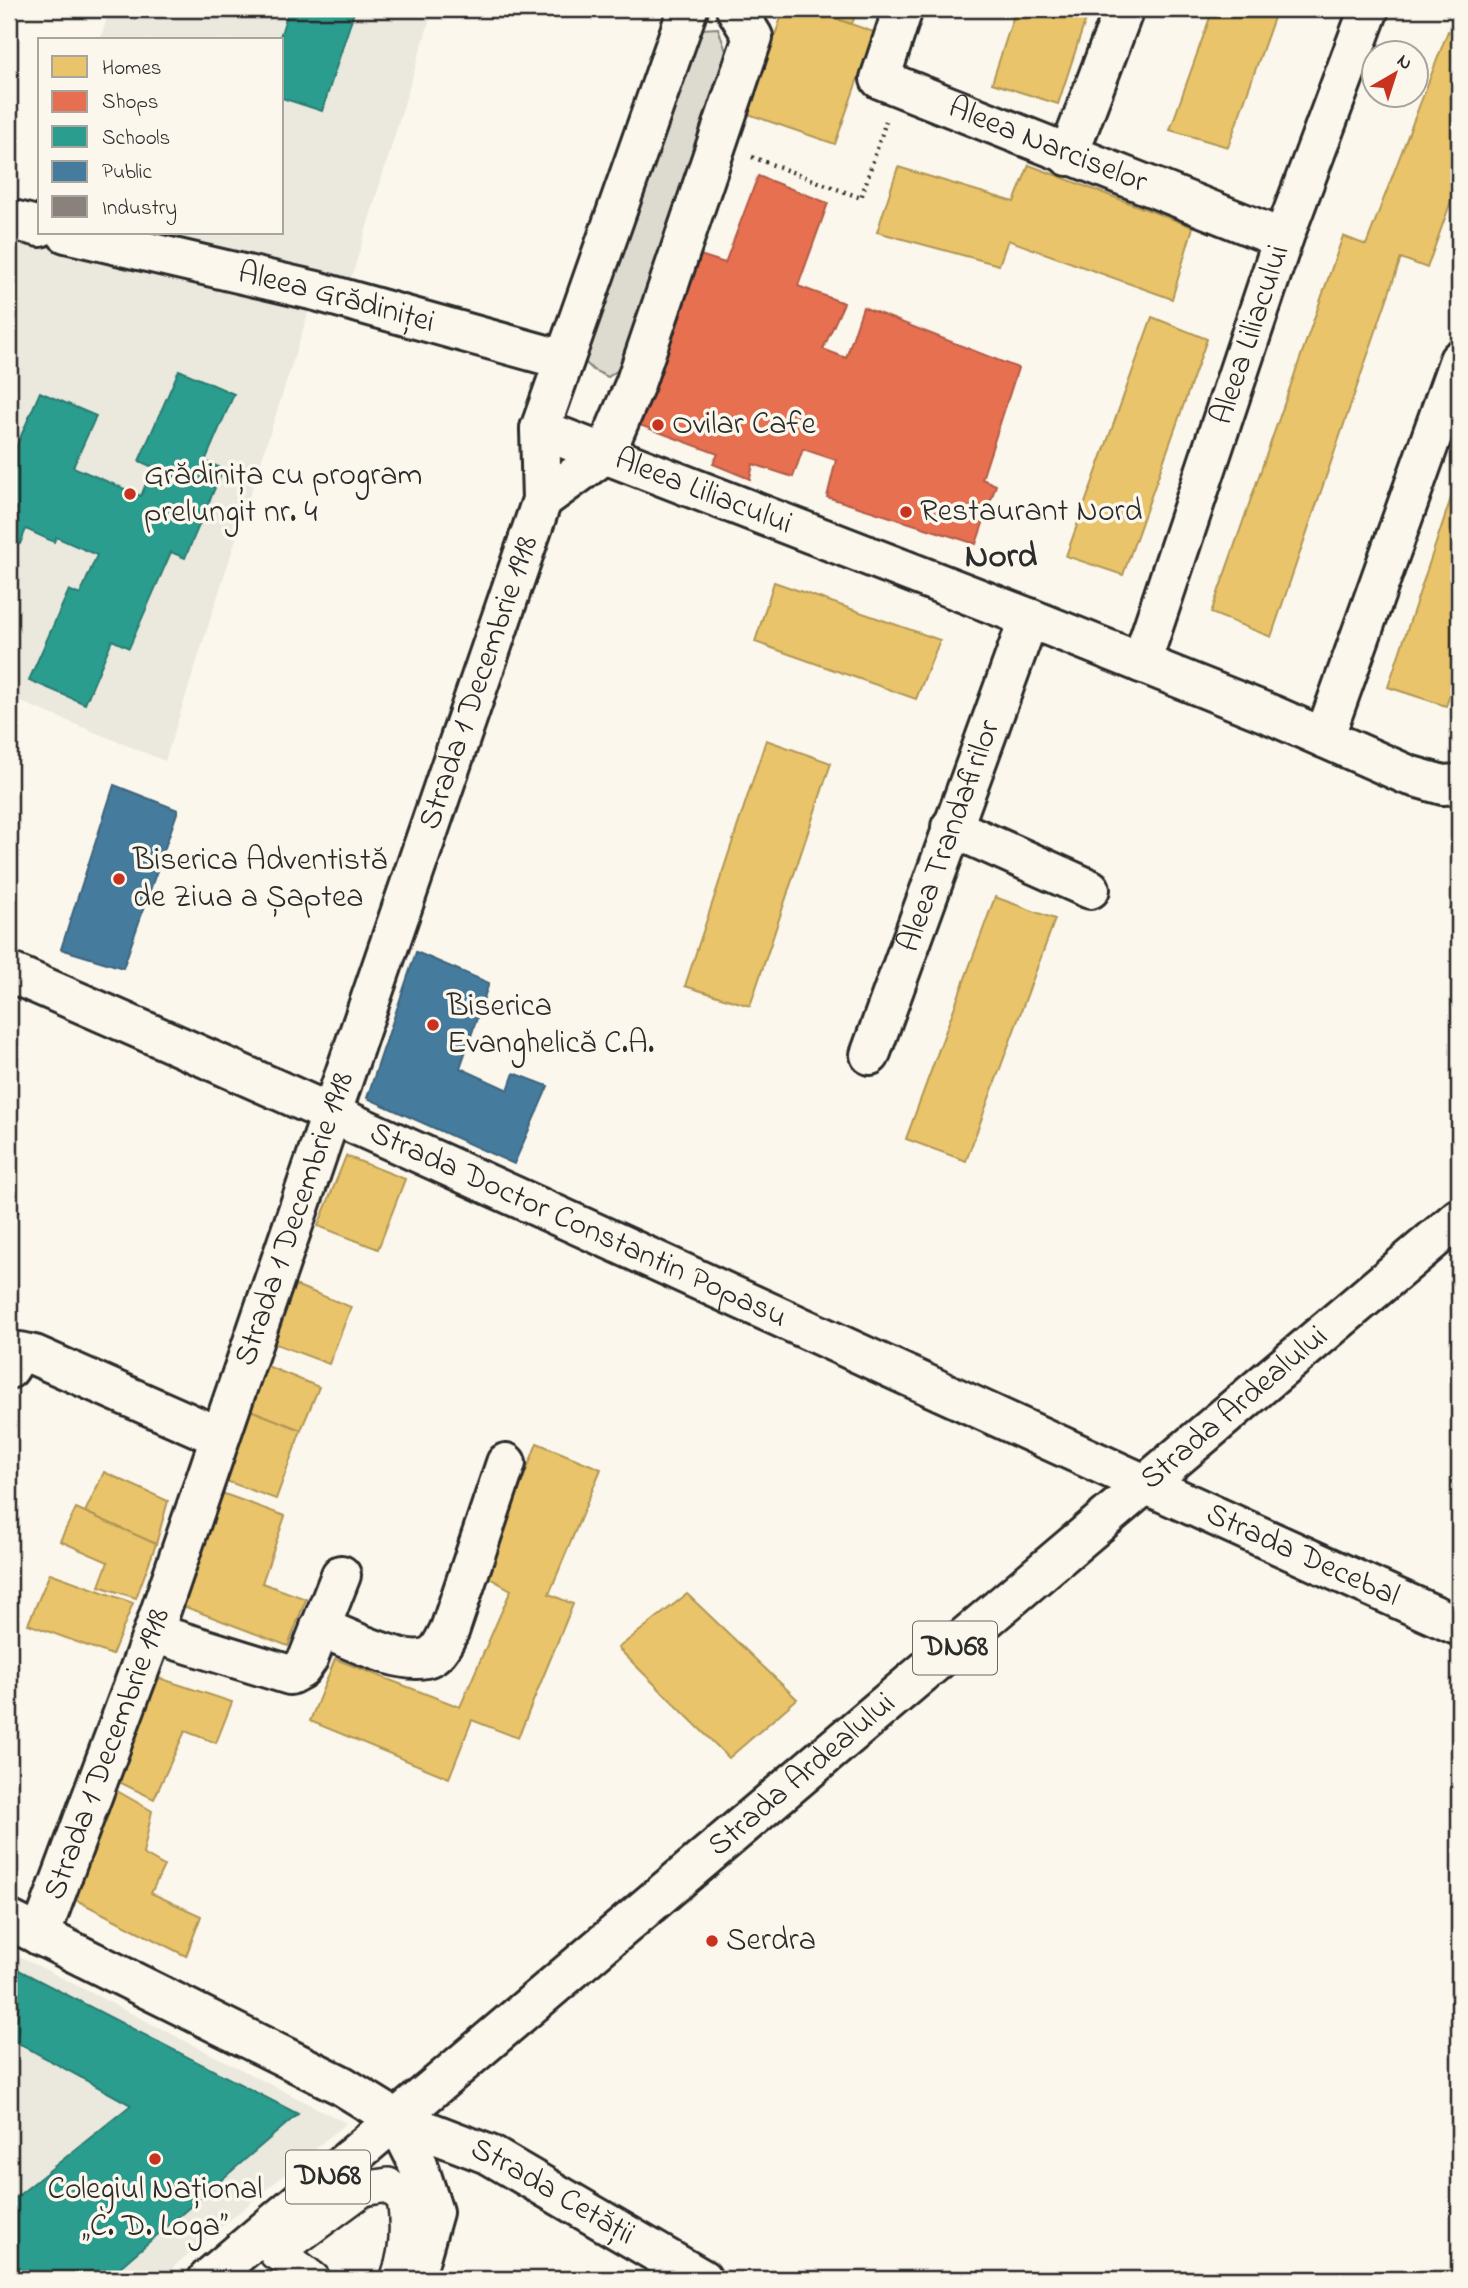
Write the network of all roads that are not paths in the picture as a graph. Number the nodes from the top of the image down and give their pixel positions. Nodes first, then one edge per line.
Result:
1 (688, 9) edge
2 (736, 9) edge
3 (903, 9) edge
4 (1124, 9) edge
5 (1369, 9) edge
6 (1069, 156) junction
7 (9, 219) edge
8 (38, 226) edge
9 (70, 234) edge
10 (1283, 239) junction
11 (564, 360) junction
12 (1459, 360) edge
13 (540, 429) junction
14 (605, 454) junction
15 (542, 500) junction
16 (1029, 618) junction
17 (1141, 663) junction
18 (1324, 738) junction
19 (1459, 784) edge
20 (951, 827) junction
21 (1090, 888) dead end
22 (9, 972) edge
23 (870, 1055) dead end
24 (331, 1111) junction
25 (1459, 1218) edge
26 (9, 1369) edge
27 (220, 1437) junction
28 (506, 1463) dead end
29 (1144, 1486) junction
30 (341, 1575) dead end
31 (1459, 1626) edge
32 (320, 1627) junction
33 (153, 1633) junction
34 (25, 1928) edge
35 (396, 2119) junction
36 (267, 2245) junction
37 (208, 2279) edge
38 (313, 2279) edge
39 (397, 2279) edge
40 (414, 2279) edge
41 (702, 2279) edge

1 - 11 street, Strada 1 Decembrie 1918
2 - 14 street
3 - 6 street, Aleea Narciselor
4 - 6 street
5 - 10 street, Aleea Liliacului
6 - 10 street, Aleea Narciselor
7 - 8 street
9 - 11 street, Aleea Grădiniței
10 - 17 street, Aleea Liliacului
11 - 13 street, Strada 1 Decembrie 1918
12 - 18 street
13 - 14 street, Aleea Liliacului
13 - 15 street, Strada 1 Decembrie 1918
14 - 15 street, Strada 1 Decembrie 1918
14 - 16 street, Aleea Liliacului
15 - 24 street, Strada 1 Decembrie 1918
16 - 17 street, Aleea Liliacului
16 - 20 street, Aleea Trandafirilor
17 - 18 street, Aleea Liliacului
18 - 19 street, Aleea Liliacului
20 - 21 street
20 - 23 street, Aleea Trandafirilor
22 - 24 street, Strada Doctor Constantin Popasu
24 - 27 street, Strada 1 Decembrie 1918
24 - 29 street, Strada Doctor Constantin Popasu
25 - 29 street, Strada Ardealului / DN68
26 - 27 street
27 - 33 street, Strada 1 Decembrie 1918
28 - 32 street
29 - 31 street, Strada Decebal
29 - 35 street, Strada Ardealului / DN68
30 - 32 street
32 - 33 street
33 - 34 street, Strada 1 Decembrie 1918
34 - 35 street, Strada Cetății
35 - 36 street, Strada Ardealului / DN68
35 - 40 street
35 - 41 street, Strada Cetății
36 - 37 street, Strada Ardealului / DN68
36 - 38 street
36 - 39 street

